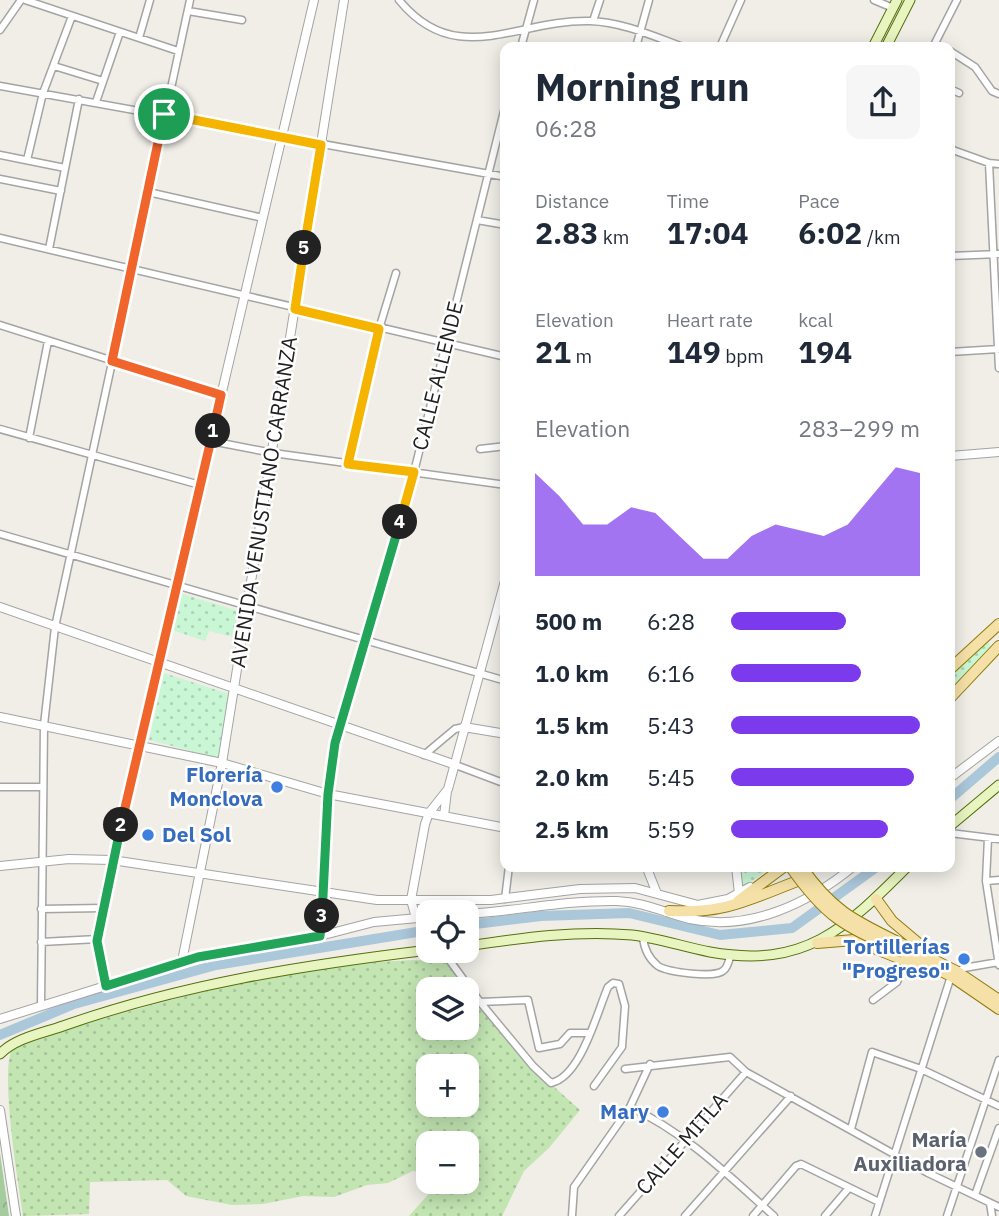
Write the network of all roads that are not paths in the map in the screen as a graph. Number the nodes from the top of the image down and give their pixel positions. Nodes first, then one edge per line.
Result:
1 (23, 0) edge
2 (150, 0) edge
3 (190, 0) edge
4 (314, 0) edge
5 (344, 0) edge
6 (399, 0) edge
7 (534, 0) edge
8 (600, 0) edge
9 (649, 0) edge
10 (741, 0) edge
11 (874, 0) edge
12 (910, 0) edge
13 (957, 0) edge
14 (895, 4) edge
15 (188, 12) junction
16 (72, 16) junction
17 (243, 20) dead end
18 (593, 21) junction
19 (0, 30) edge
20 (525, 30) junction
21 (639, 31) junction
22 (120, 32) junction
23 (139, 38) junction
24 (522, 42) edge
25 (637, 42) edge
26 (669, 42) edge
27 (722, 42) edge
28 (876, 42) edge
29 (889, 42) edge
30 (936, 42) edge
31 (178, 51) junction
32 (955, 54) edge
33 (54, 66) junction
34 (103, 82) junction
35 (0, 86) edge
36 (955, 91) edge
37 (43, 93) junction
38 (959, 93) dead end
39 (999, 94) edge
40 (79, 99) junction
41 (96, 102) junction
42 (164, 114) junction
43 (500, 127) edge
44 (281, 138) junction
45 (321, 145) junction
46 (955, 151) edge
47 (0, 155) edge
48 (27, 160) junction
49 (989, 163) junction
50 (999, 163) edge
51 (65, 168) junction
52 (488, 174) junction
53 (500, 176) edge
54 (0, 179) edge
55 (61, 191) junction
56 (148, 192) junction
57 (263, 218) junction
58 (477, 220) junction
59 (500, 224) edge
60 (0, 238) edge
61 (49, 249) junction
62 (997, 255) edge
63 (955, 256) edge
64 (132, 270) junction
65 (396, 273) dead end
66 (244, 297) junction
67 (295, 309) junction
68 (0, 325) edge
69 (379, 329) junction
70 (48, 341) junction
71 (447, 345) junction
72 (999, 349) edge
73 (955, 352) edge
74 (500, 356) edge
75 (112, 361) junction
76 (999, 368) edge
77 (221, 395) junction
78 (0, 429) edge
79 (29, 438) junction
80 (211, 441) junction
81 (500, 447) edge
82 (481, 449) dead end
83 (999, 452) edge
84 (273, 453) junction
85 (93, 456) junction
86 (955, 456) edge
87 (348, 464) junction
88 (414, 472) junction
89 (500, 484) edge
90 (200, 485) junction
91 (0, 534) edge
92 (71, 555) junction
93 (175, 586) junction
94 (500, 598) edge
95 (0, 607) edge
96 (247, 607) junction
97 (55, 627) junction
98 (998, 627) edge
99 (983, 638) junction
100 (366, 642) junction
101 (998, 648) edge
102 (158, 664) junction
103 (955, 664) edge
104 (478, 673) junction
105 (500, 679) edge
106 (233, 691) junction
107 (955, 693) edge
108 (0, 717) edge
109 (44, 725) junction
110 (339, 727) junction
111 (464, 727) junction
112 (500, 732) edge
113 (999, 741) edge
114 (141, 745) junction
115 (424, 755) junction
116 (222, 763) junction
117 (453, 764) junction
118 (955, 774) edge
119 (500, 781) edge
120 (999, 785) edge
121 (0, 787) edge
122 (43, 787) junction
123 (447, 789) junction
124 (328, 794) junction
125 (429, 813) junction
126 (444, 816) junction
127 (955, 821) edge
128 (500, 827) edge
129 (955, 834) edge
130 (988, 838) junction
131 (999, 839) edge
132 (42, 860) junction
133 (112, 860) junction
134 (0, 866) edge
135 (508, 872) edge
136 (648, 872) edge
137 (737, 872) edge
138 (769, 872) edge
139 (780, 872) edge
140 (793, 872) edge
141 (805, 872) edge
142 (847, 872) edge
143 (902, 872) edge
144 (202, 874) junction
145 (800, 880) junction
146 (999, 880) edge
147 (986, 881) junction
148 (656, 891) junction
149 (739, 894) junction
150 (324, 895) junction
151 (505, 899) junction
152 (876, 899) junction
153 (411, 900) junction
154 (103, 908) junction
155 (41, 909) junction
156 (725, 909) junction
157 (669, 911) junction
158 (479, 913) edge
159 (415, 918) joint
160 (320, 936) junction
161 (643, 937) junction
162 (98, 939) junction
163 (41, 942) junction
164 (817, 943) junction
165 (479, 944) edge
166 (416, 952) edge
167 (904, 953) junction
168 (730, 955) junction
169 (182, 961) junction
170 (452, 963) edge
171 (934, 963) junction
172 (999, 963) edge
173 (954, 974) junction
174 (106, 986) junction
175 (873, 1000) dead end
176 (999, 1000) edge
177 (480, 1002) junction
178 (41, 1006) junction
179 (999, 1009) edge
180 (0, 1019) edge
181 (590, 1033) junction
182 (539, 1048) junction
183 (521, 1052) junction
184 (0, 1054) edge
185 (999, 1060) edge
186 (650, 1064) junction
187 (625, 1069) dead end
188 (921, 1069) junction
189 (746, 1072) junction
190 (594, 1086) dead end
191 (791, 1096) junction
192 (987, 1098) junction
193 (999, 1106) edge
194 (630, 1107) junction
195 (0, 1110) edge
196 (999, 1128) edge
197 (851, 1129) junction
198 (686, 1138) junction
199 (895, 1155) junction
200 (725, 1172) junction
201 (956, 1187) junction
202 (848, 1189) junction
203 (975, 1195) junction
204 (879, 1202) junction
205 (990, 1203) junction
206 (762, 1205) junction
207 (999, 1207) edge
208 (16, 1216) edge
209 (572, 1216) edge
210 (619, 1216) edge
211 (685, 1216) edge
212 (753, 1216) edge
213 (774, 1216) edge
214 (825, 1216) edge
215 (875, 1216) edge
216 (947, 1216) edge
217 (992, 1216) edge

1 - 16 street
1 - 19 street
2 - 23 street
3 - 15 street
4 - 44 street
5 - 45 street, AVENIDA VENUSTIANO CARRANZA
6 - 20 street
7 - 20 street
8 - 18 street
9 - 21 street
10 - 27 street
11 - 14 street
12 - 29 main road
13 - 30 street
14 - 28 main road
15 - 17 street
15 - 31 street
16 - 22 street
16 - 33 street
18 - 20 street
18 - 21 street
20 - 24 street
21 - 25 street
21 - 26 street
22 - 23 street
22 - 34 street
23 - 31 street
31 - 42 street
32 - 39 street
33 - 34 street
33 - 37 street
34 - 41 street
35 - 37 street
36 - 38 street
37 - 40 street
37 - 48 street
40 - 41 street
40 - 51 street
41 - 42 street
42 - 44 street
42 - 56 street
43 - 52 street, CALLE ALLENDE
44 - 45 street
44 - 57 street
45 - 52 street
45 - 67 street, AVENIDA VENUSTIANO CARRANZA
46 - 49 street
47 - 48 street
48 - 51 street
49 - 50 street
49 - 62 street
51 - 55 street
52 - 53 street
52 - 58 street, CALLE ALLENDE
54 - 55 street
55 - 61 street
56 - 57 street
56 - 64 street
57 - 66 street
58 - 59 street
58 - 71 street, CALLE ALLENDE
60 - 61 street
61 - 64 street
62 - 63 street
62 - 72 street
64 - 66 street
64 - 75 street
65 - 69 street
66 - 67 street
66 - 77 street
67 - 69 street
67 - 84 street, AVENIDA VENUSTIANO CARRANZA
68 - 70 street
69 - 71 street
69 - 87 street
70 - 75 street
70 - 79 street
71 - 74 street
71 - 88 street, CALLE ALLENDE
72 - 73 street
72 - 76 street
75 - 77 street
75 - 85 street
77 - 80 street
78 - 79 street
79 - 85 street
80 - 84 street
80 - 90 street
81 - 82 street
83 - 86 street
84 - 87 street
84 - 96 street, AVENIDA VENUSTIANO CARRANZA
85 - 90 street
85 - 92 street
87 - 88 street
88 - 89 street
88 - 100 street, CALLE ALLENDE
90 - 93 street
91 - 92 street
92 - 93 street
92 - 97 street
93 - 96 street
93 - 102 street
94 - 104 street
95 - 97 street
96 - 100 street
96 - 106 street, AVENIDA VENUSTIANO CARRANZA
97 - 102 street
97 - 109 street
98 - 99 main road
99 - 101 main road
99 - 103 main road
100 - 104 street
100 - 110 street, CALLE ALLENDE
101 - 107 main road
102 - 106 street
102 - 114 street
104 - 105 street
104 - 111 street
106 - 110 street
106 - 116 street, AVENIDA VENUSTIANO CARRANZA
108 - 109 street
109 - 114 street
109 - 122 street
110 - 115 street
110 - 124 street, CALLE ALLENDE
111 - 112 street
111 - 115 street
111 - 117 street
113 - 118 street
114 - 116 street
114 - 133 street
115 - 117 street
116 - 124 street
116 - 144 street, AVENIDA VENUSTIANO CARRANZA
117 - 119 street
117 - 123 street
120 - 127 main road
121 - 122 street
122 - 132 street
123 - 125 street
123 - 126 street
124 - 125 street
124 - 150 street, CALLE ALLENDE
125 - 126 street
125 - 153 street
126 - 128 street
129 - 130 street
130 - 131 street
130 - 147 street
132 - 133 street
132 - 134 street
132 - 155 street
133 - 144 street
133 - 154 street
135 - 151 street
136 - 148 street
137 - 149 street
138 - 149 street
139 - 156 main road
140 - 145 main road, bridge
141 - 167 main road, bridge
142 - 157 street
143 - 152 main road
144 - 150 street
144 - 169 street, AVENIDA VENUSTIANO CARRANZA
145 - 156 main road
145 - 167 main road, bridge
146 - 147 street
147 - 172 street
148 - 149 street
148 - 151 street
150 - 153 street
150 - 160 street, CALLE ALLENDE
151 - 153 street
152 - 164 main road
152 - 171 main road
153 - 159 street
154 - 155 street
154 - 162 street
155 - 163 street
156 - 157 main road
157 - 158 street
159 - 160 street
160 - 169 street
161 - 165 main road
161 - 168 main road
161 - 168 street
162 - 163 street
162 - 174 street
163 - 178 street
164 - 167 main road
164 - 168 main road
166 - 184 main road
167 - 171 main road
167 - 171 main road
167 - 175 street
169 - 174 street
170 - 177 street
171 - 173 main road
172 - 173 street
173 - 176 main road
173 - 179 main road
173 - 188 street
174 - 178 street
177 - 182 street
177 - 183 street
178 - 180 street
181 - 182 street
181 - 183 street
181 - 190 street
182 - 183 street
185 - 192 street
186 - 187 street
186 - 189 street
186 - 194 street
188 - 192 street
188 - 197 street
188 - 199 street
189 - 191 street
189 - 198 street, CALLE MITLA
191 - 197 street
191 - 200 street
192 - 193 street
192 - 201 street
194 - 198 street
194 - 209 street
195 - 208 street
196 - 203 street
197 - 199 street
198 - 200 street
198 - 210 street, CALLE MITLA
199 - 201 street
199 - 204 street
200 - 206 street
200 - 211 street
201 - 203 street
201 - 216 street
202 - 204 street
202 - 206 street
202 - 214 street
203 - 205 street
204 - 215 street
205 - 207 street
205 - 217 street
206 - 212 street
206 - 213 street

